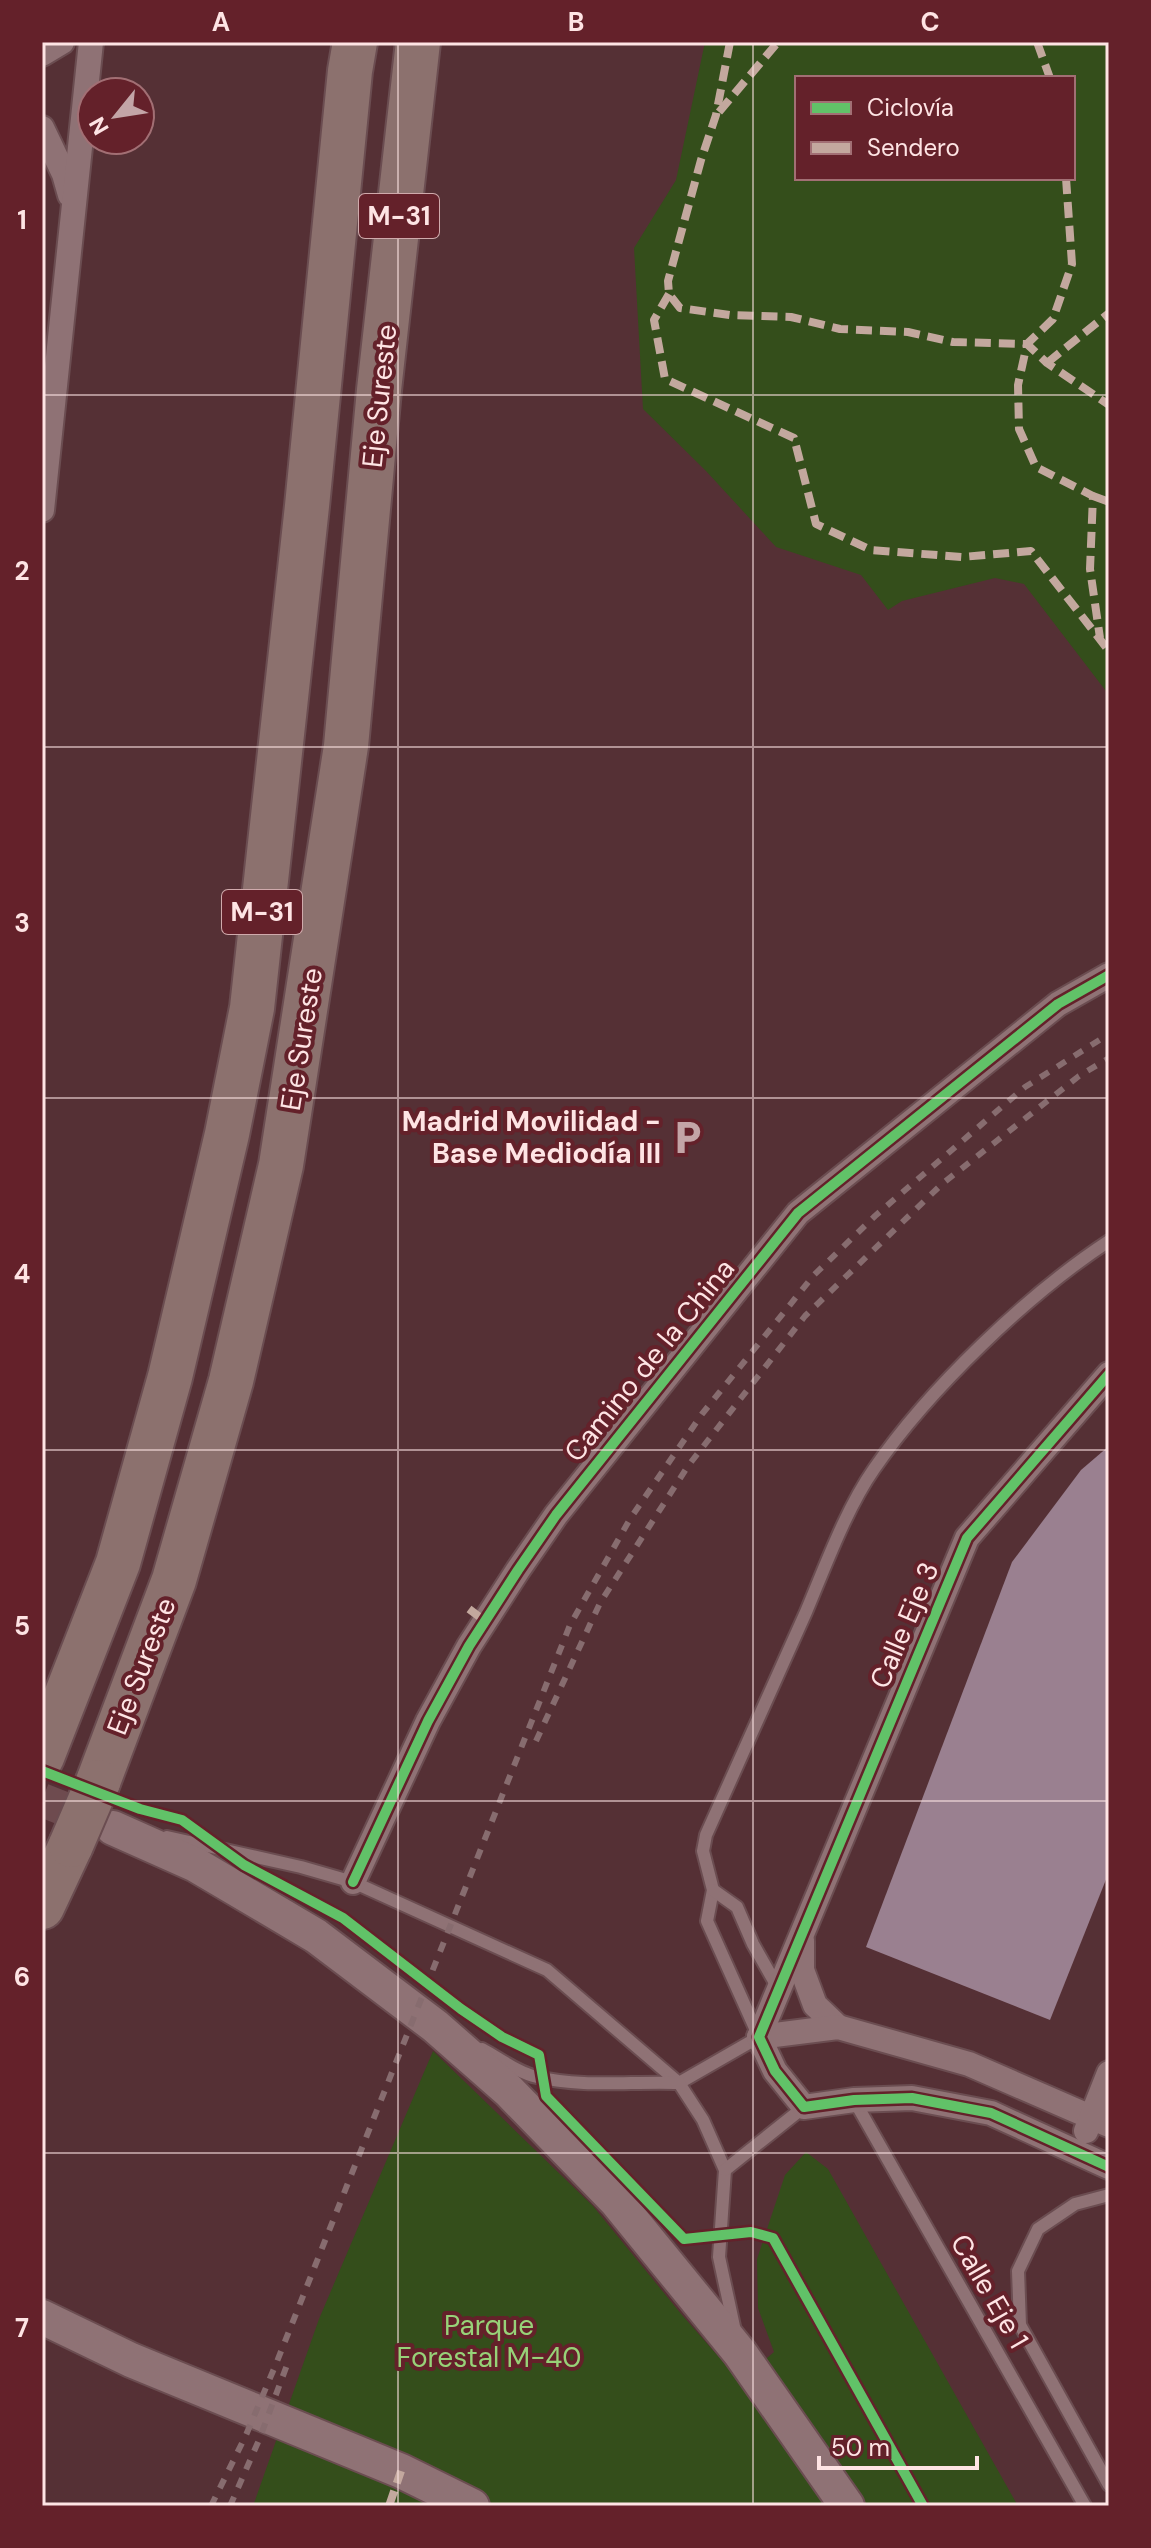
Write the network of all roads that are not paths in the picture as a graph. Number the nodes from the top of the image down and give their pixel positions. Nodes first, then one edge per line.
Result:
1 (62, 42) edge
2 (91, 42) edge
3 (355, 42) edge
4 (418, 42) edge
5 (42, 54) edge
6 (42, 128) edge
7 (72, 207) junction
8 (47, 406) edge
9 (42, 510) edge
10 (1109, 975) edge
11 (1109, 1241) edge
12 (1109, 1374) edge
13 (42, 1757) edge
14 (113, 1828) joint
15 (353, 1882) junction
16 (713, 1890) junction
17 (42, 1907) edge
18 (802, 1932) junction
19 (779, 1989) junction
20 (435, 2026) junction
21 (838, 2027) junction
22 (759, 2037) junction
23 (1109, 2073) edge
24 (679, 2083) junction
25 (854, 2100) junction
26 (804, 2107) junction
27 (1100, 2121) edge
28 (1079, 2152) junction
29 (1109, 2167) edge
30 (725, 2170) junction
31 (1109, 2195) edge
32 (42, 2317) edge
33 (740, 2353) junction
34 (1109, 2485) edge
35 (472, 2506) edge
36 (847, 2506) edge
37 (1085, 2506) edge

1 - 5 street
2 - 7 street
3 - 13 highway, Eje Sureste / M-31
4 - 17 highway, Eje Sureste / M-31, bridge
6 - 7 street
7 - 8 street
8 - 9 street
10 - 15 street, Camino de la China
11 - 16 lane
12 - 18 street, Calle Eje 3
14 - 15 lane
14 - 20 main road
15 - 24 lane
16 - 19 lane
16 - 22 lane
18 - 19 street
18 - 21 street, Calle Eje 3
19 - 22 street
20 - 24 lane
20 - 33 main road
21 - 22 street
21 - 27 street
22 - 24 lane
22 - 26 street
23 - 27 street
24 - 30 lane
25 - 26 street
25 - 28 street
25 - 37 lane, Calle Eje 1
26 - 30 lane
27 - 28 street
28 - 29 street
30 - 33 lane
31 - 34 lane, Calle Eje 1
32 - 35 main road
33 - 36 main road

